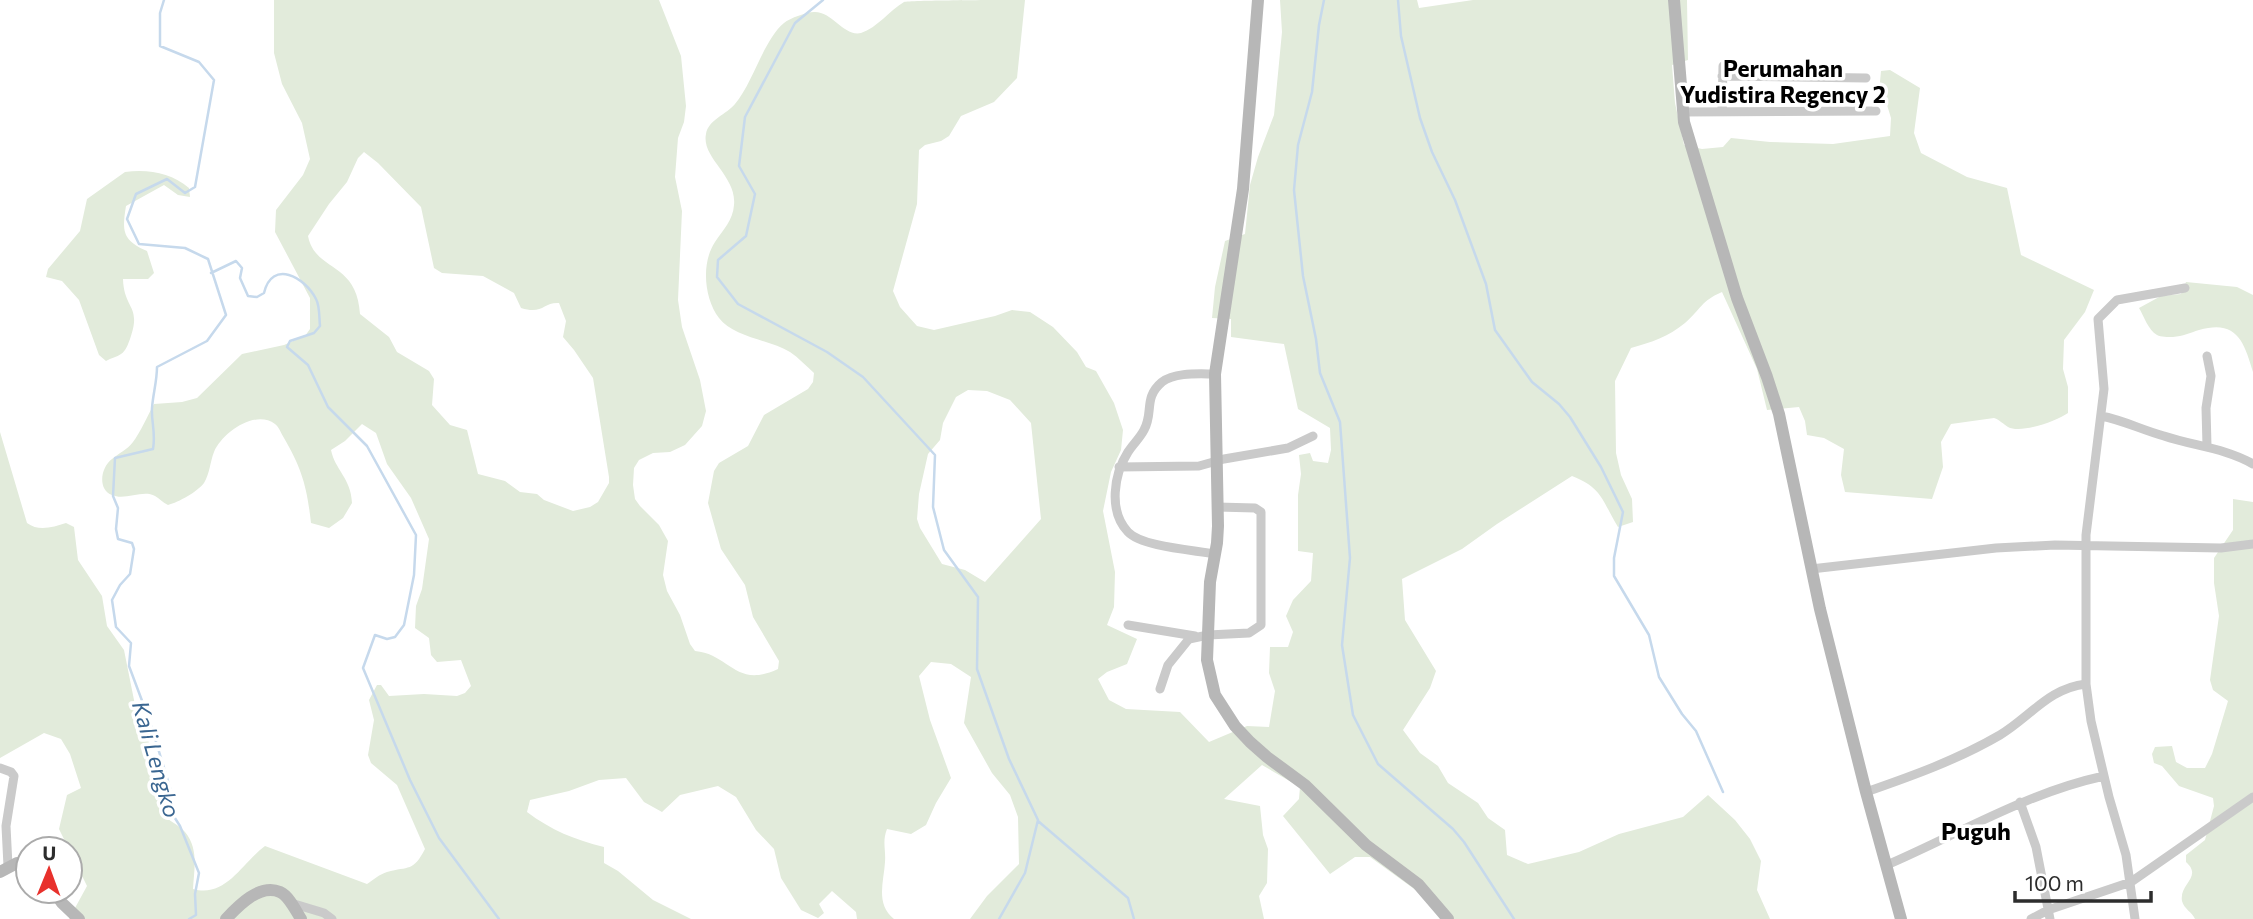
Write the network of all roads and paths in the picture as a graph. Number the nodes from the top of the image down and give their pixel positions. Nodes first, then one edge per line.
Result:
1 (1258, 0) edge
2 (1674, 0) edge
3 (1866, 78) dead end
4 (1722, 111) junction
5 (1876, 111) dead end
6 (1683, 112) junction
7 (2185, 288) dead end
8 (2207, 356) dead end
9 (1215, 374) junction
10 (2101, 416) junction
11 (1313, 436) dead end
12 (2207, 446) junction
13 (1215, 463) junction
14 (2253, 464) edge
15 (1119, 467) junction
16 (1217, 507) junction
17 (2253, 544) edge
18 (2086, 546) junction
19 (1215, 554) junction
20 (1811, 569) junction
21 (1128, 625) dead end
22 (1203, 635) junction
23 (2086, 684) junction
24 (1160, 689) dead end
25 (0, 768) edge
26 (2104, 776) junction
27 (1866, 792) junction
28 (2253, 797) edge
29 (2020, 802) junction
30 (1886, 865) junction
31 (4, 869) edge
32 (2131, 882) junction
33 (290, 903) junction
34 (64, 905) edge
35 (2049, 915) edge
36 (79, 919) edge
37 (226, 919) edge
38 (301, 919) edge
39 (332, 919) edge
40 (1448, 919) edge
41 (1900, 919) edge
42 (2031, 919) edge
43 (2135, 919) edge

1 - 9 street
2 - 6 street
3 - 4 street
4 - 5 street
4 - 6 street
6 - 20 street
7 - 10 street
8 - 12 street
9 - 13 street
9 - 15 street
10 - 12 street
10 - 18 street
11 - 13 street
12 - 14 street
13 - 15 street
13 - 16 street
15 - 19 street
16 - 19 street
16 - 22 street
17 - 18 street
18 - 20 street
18 - 23 street
19 - 22 street
20 - 27 street
21 - 22 street
22 - 24 street
22 - 40 street
23 - 26 street
23 - 27 street
25 - 31 street
26 - 29 street
26 - 32 street
27 - 30 street
28 - 32 street
29 - 30 street
29 - 35 street
30 - 41 street
32 - 35 street
32 - 43 street
33 - 37 street
33 - 38 street
33 - 39 street
34 - 36 street
35 - 42 street

